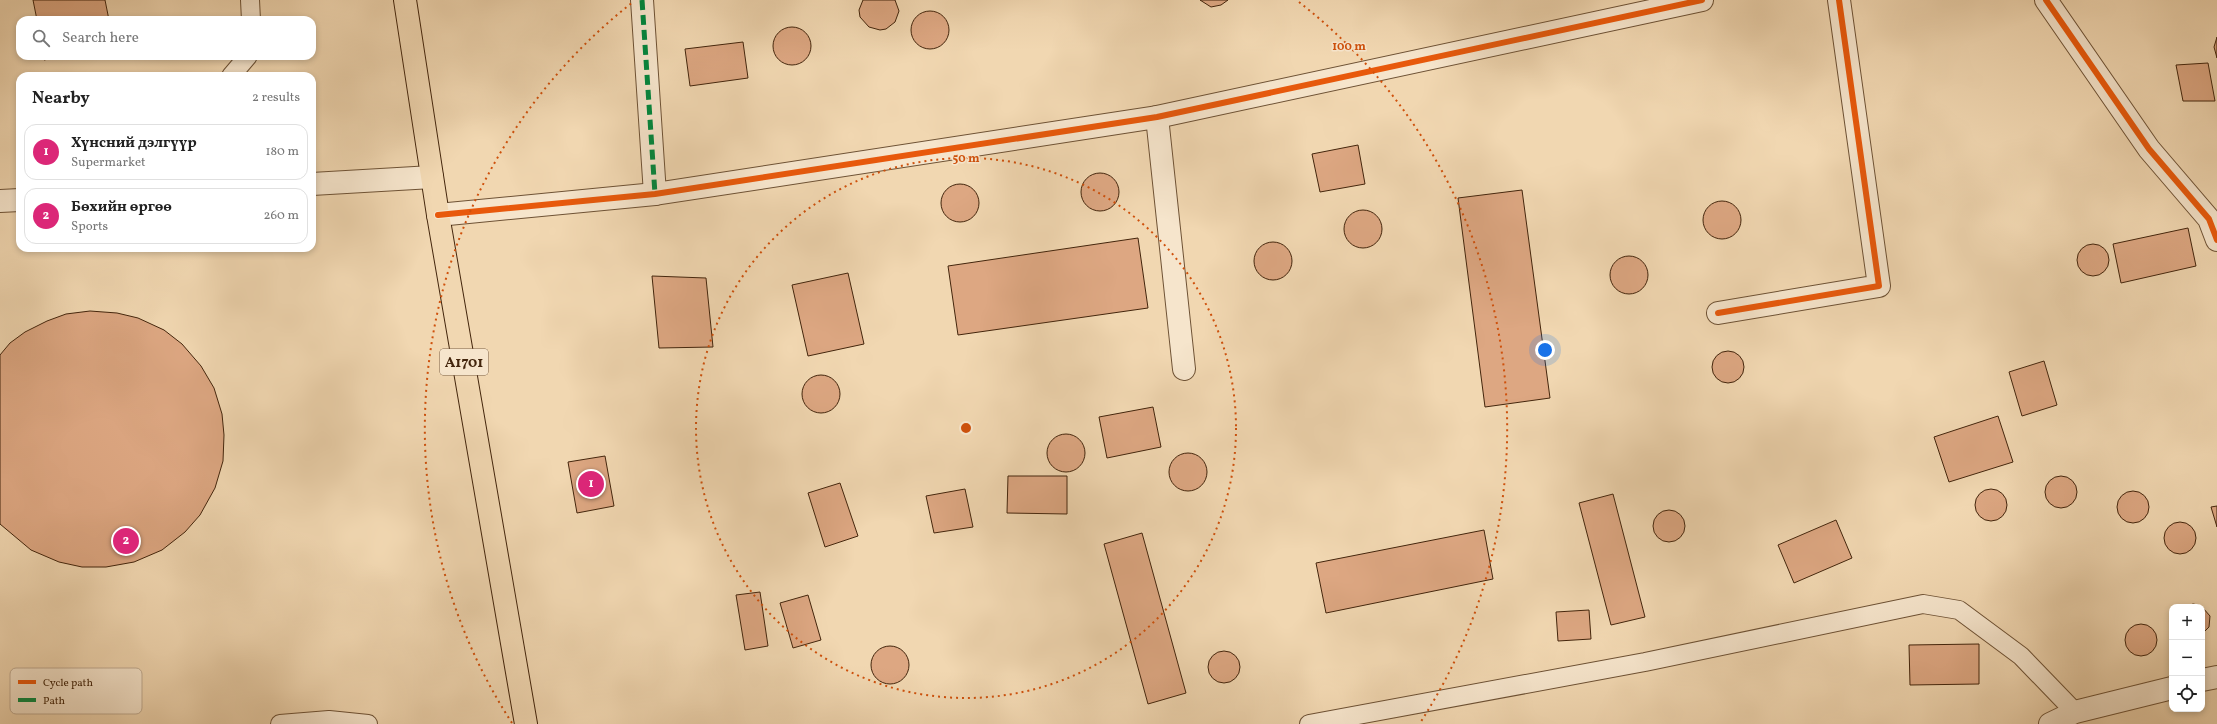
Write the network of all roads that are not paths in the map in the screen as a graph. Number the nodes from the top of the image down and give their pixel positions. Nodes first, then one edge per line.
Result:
1 (250, 0) edge
2 (405, 0) edge
3 (642, 0) edge
4 (1702, 0) edge
5 (1840, 0) edge
6 (2046, 0) edge
7 (251, 16) edge
8 (245, 60) edge
9 (234, 72) edge
10 (1157, 117) junction
11 (432, 177) junction
12 (316, 184) edge
13 (655, 194) junction
14 (16, 200) edge
15 (0, 201) edge
16 (438, 216) junction
17 (2217, 240) edge
18 (1718, 313) dead end
19 (1184, 369) dead end
20 (2217, 677) edge
21 (2205, 679) edge
22 (2169, 689) edge
23 (2075, 712) junction
24 (280, 724) edge
25 (368, 724) edge
26 (526, 724) edge
27 (1309, 724) edge
28 (2050, 724) edge

1 - 7 lane
2 - 11 main road, A1701
3 - 13 street
4 - 10 street
5 - 18 street
6 - 17 street
8 - 9 lane
10 - 13 street
10 - 19 street
11 - 12 street
11 - 16 main road, A1701
13 - 16 street
14 - 15 street
16 - 26 main road, A1701
20 - 21 street
22 - 23 street
23 - 27 lane
23 - 28 street
24 - 25 lane

